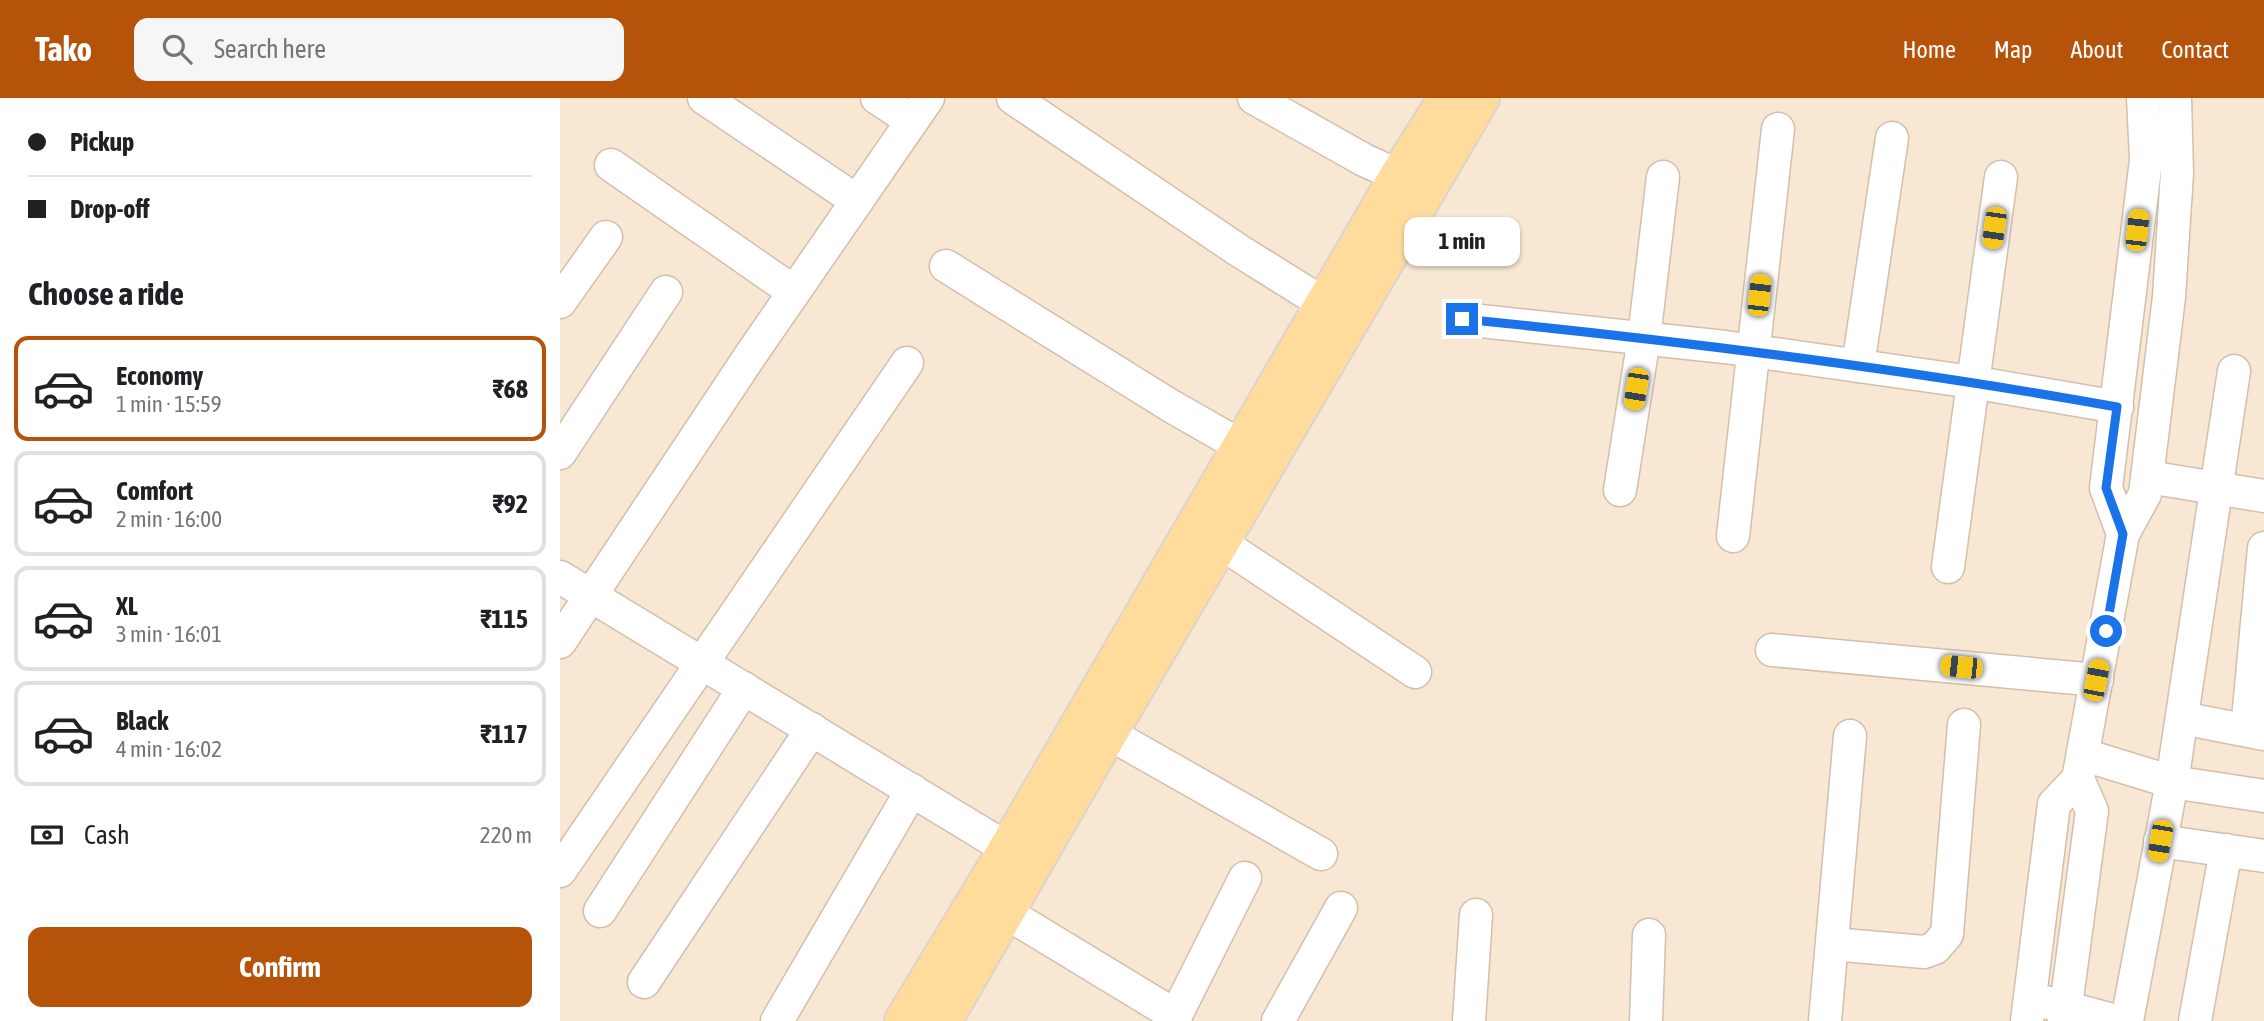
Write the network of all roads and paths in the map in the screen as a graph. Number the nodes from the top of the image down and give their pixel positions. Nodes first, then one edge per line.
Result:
1 (704, 98) edge
2 (877, 98) edge
3 (1013, 98) edge
4 (1254, 98) edge
5 (1448, 98) edge
6 (1480, 98) edge
7 (2143, 98) edge
8 (2175, 98) edge
9 (920, 110) edge
10 (1778, 129) dead end
11 (1892, 138) dead end
12 (611, 166) dead end
13 (1399, 176) junction
14 (1664, 177) dead end
15 (2001, 177) dead end
16 (857, 201) junction
17 (606, 237) dead end
18 (946, 266) dead end
19 (666, 292) dead end
20 (794, 292) junction
21 (560, 302) edge
22 (1325, 305) junction
23 (1462, 319) dead end
24 (1644, 338) junction
25 (1753, 351) junction
26 (907, 363) dead end
27 (1858, 366) junction
28 (2234, 371) dead end
29 (1972, 382) junction
30 (2117, 407) junction
31 (1241, 446) junction
32 (560, 453) edge
33 (2148, 477) junction
34 (2217, 487) junction
35 (1620, 490) dead end
36 (2264, 496) edge
37 (2123, 534) junction
38 (1733, 536) dead end
39 (1221, 543) junction
40 (2264, 548) edge
41 (1948, 568) dead end
42 (560, 576) edge
43 (590, 596) junction
44 (560, 642) edge
45 (1772, 650) dead end
46 (701, 663) junction
47 (1415, 672) dead end
48 (2096, 680) junction
49 (744, 688) junction
50 (2182, 718) junction
51 (1964, 725) dead end
52 (812, 730) junction
53 (2255, 732) edge
54 (1108, 733) junction
55 (1850, 736) dead end
56 (2081, 767) junction
57 (2172, 782) junction
58 (912, 790) junction
59 (2264, 796) edge
60 (2160, 841) junction
61 (1008, 849) junction
62 (2226, 850) junction
63 (1321, 853) dead end
64 (2264, 856) edge
65 (560, 871) edge
66 (1245, 878) dead end
67 (1341, 908) dead end
68 (600, 911) dead end
69 (1005, 912) junction
70 (1476, 915) dead end
71 (1649, 935) dead end
72 (1832, 944) junction
73 (644, 982) dead end
74 (2029, 1009) edge
75 (2064, 1014) edge
76 (1174, 1018) edge
77 (777, 1021) edge
78 (904, 1021) edge
79 (942, 1021) edge
80 (1278, 1021) edge
81 (1469, 1021) edge
82 (1646, 1021) edge
83 (1825, 1021) edge
84 (2116, 1021) edge
85 (2127, 1021) edge
86 (2195, 1021) edge

1 - 16 street
2 - 9 street
3 - 22 street
4 - 13 street
5 - 13 main road
6 - 39 main road
7 - 30 street
8 - 33 street
9 - 16 street
10 - 25 street
11 - 27 street
12 - 20 street
13 - 22 main road
14 - 24 street
15 - 29 street
16 - 20 street
17 - 21 street
18 - 31 street
19 - 32 street
20 - 43 street
22 - 31 main road
23 - 24 street
24 - 25 street
24 - 35 street
25 - 27 street
25 - 38 street
26 - 46 street
27 - 29 street
28 - 34 street
29 - 30 street
29 - 41 street
30 - 37 street
31 - 61 main road
33 - 34 street
33 - 37 street
34 - 36 street
34 - 50 street
37 - 48 street
39 - 47 street
39 - 54 main road
40 - 53 street
42 - 43 street
43 - 44 street
43 - 46 street
45 - 48 street
46 - 49 street
46 - 65 street
48 - 56 street
49 - 52 street
49 - 68 street
50 - 53 street
50 - 57 street
51 - 72 street
52 - 58 street
52 - 73 street
54 - 63 street
54 - 69 main road
55 - 72 street
56 - 57 street
56 - 74 street
56 - 75 street
57 - 59 street
57 - 60 street
58 - 61 street
58 - 77 street
60 - 62 street
60 - 85 street
61 - 78 main road
62 - 64 street
62 - 86 street
66 - 76 street
67 - 80 street
69 - 76 street
69 - 79 main road
70 - 81 street
71 - 82 street
72 - 83 street
74 - 75 street
75 - 84 street

